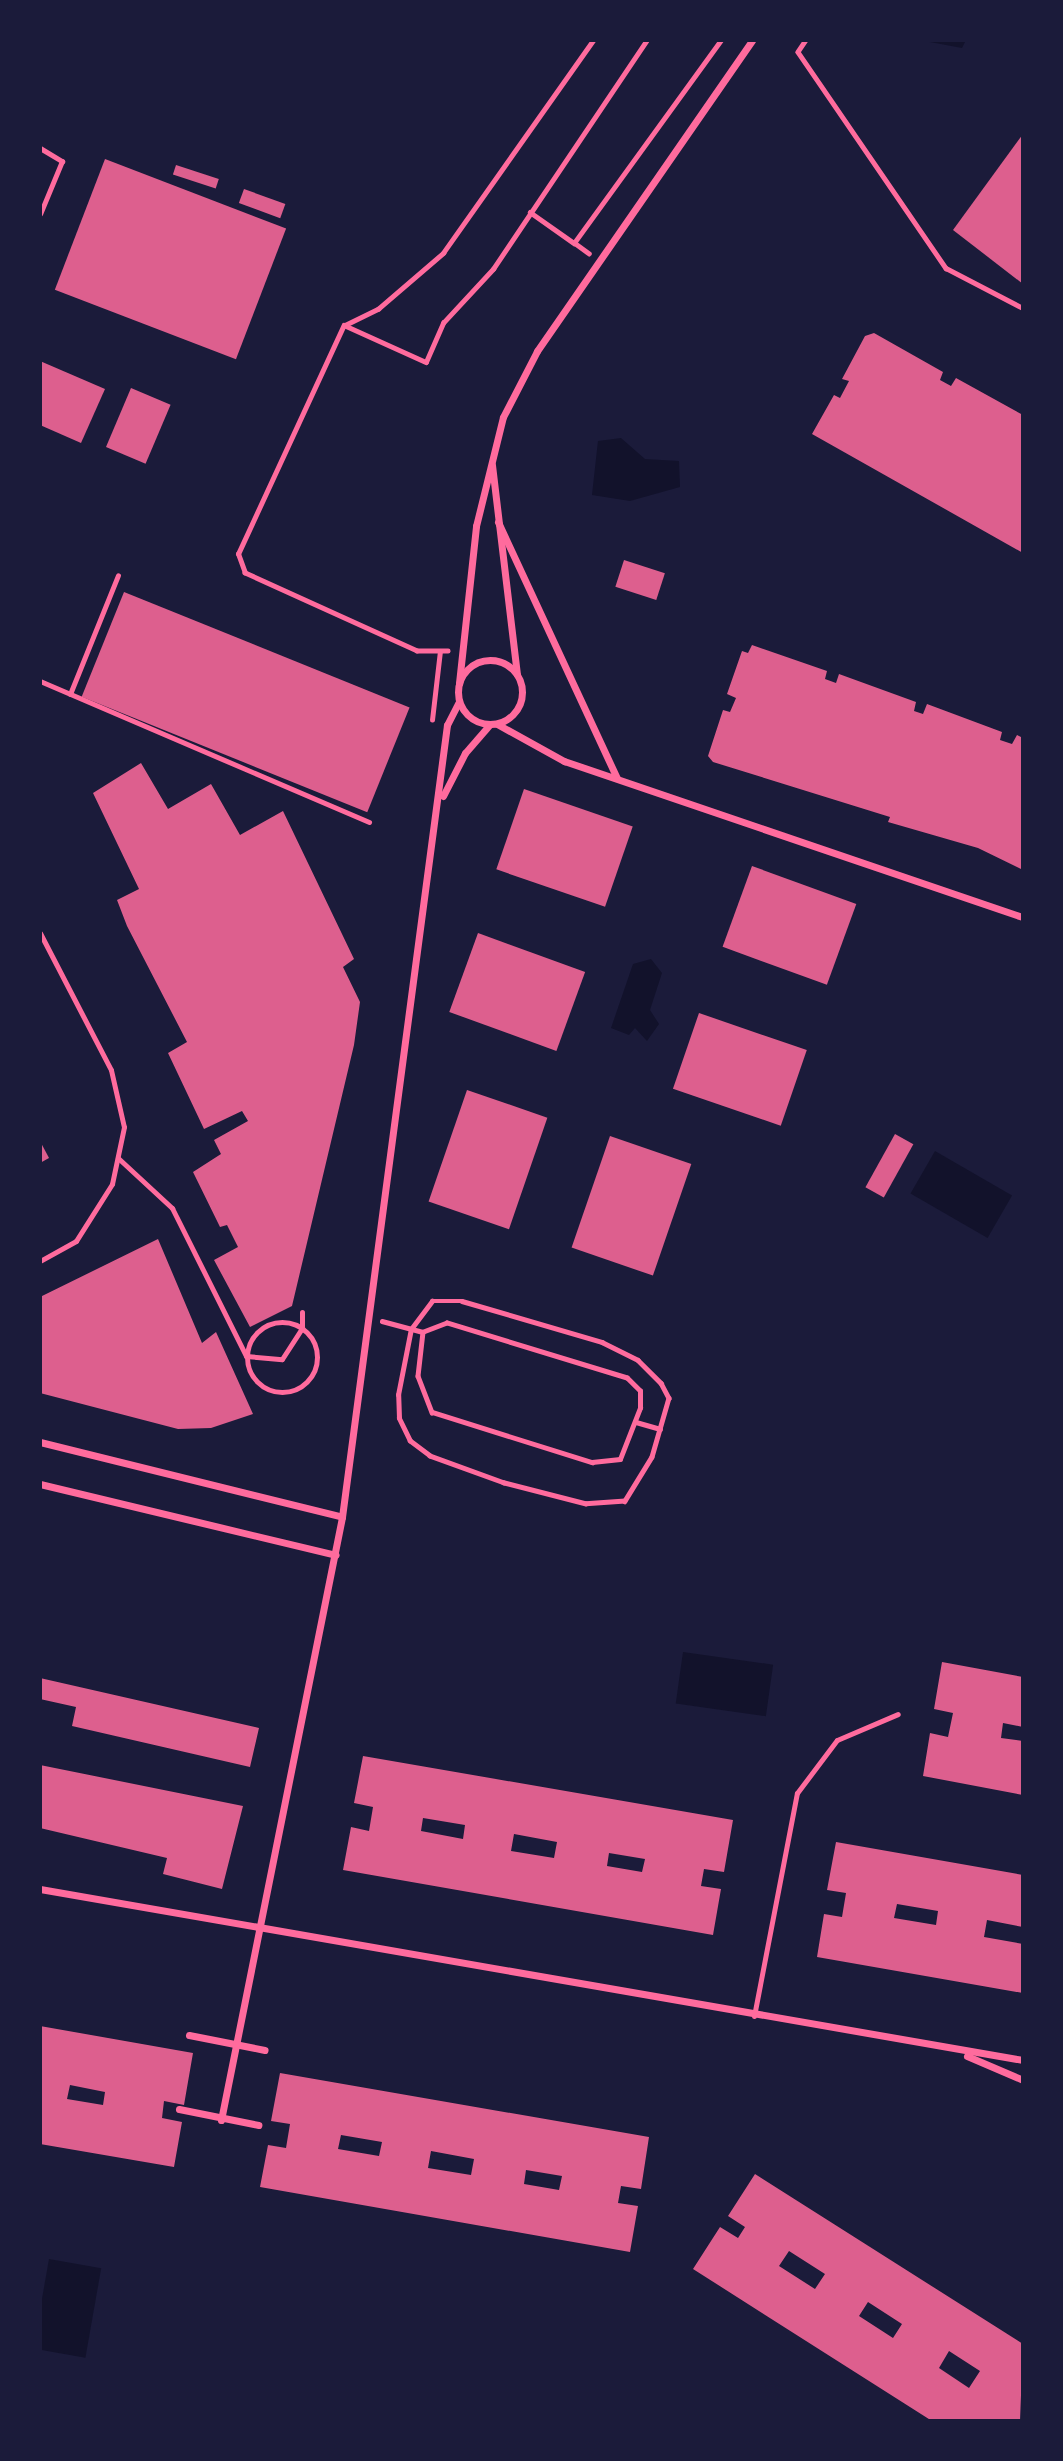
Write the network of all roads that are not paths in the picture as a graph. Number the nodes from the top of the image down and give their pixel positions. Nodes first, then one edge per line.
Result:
1 (752, 40) edge
2 (40, 148) edge
3 (40, 214) edge
4 (491, 457) junction
5 (498, 522) junction
6 (118, 575) dead end
7 (517, 675) junction
8 (40, 681) edge
9 (459, 683) junction
10 (70, 694) junction
11 (458, 702) junction
12 (493, 724) junction
13 (617, 778) junction
14 (440, 802) junction
15 (369, 822) dead end
16 (1023, 918) edge
17 (40, 933) edge
18 (118, 1158) junction
19 (40, 1261) edge
20 (302, 1312) dead end
21 (302, 1328) junction
22 (246, 1356) junction
23 (40, 1442) edge
24 (40, 1484) edge
25 (342, 1517) junction
26 (336, 1555) junction
27 (898, 1714) dead end
28 (40, 1889) edge
29 (259, 1923) junction
30 (754, 2016) junction
31 (189, 2035) dead end
32 (237, 2042) junction
33 (265, 2050) dead end
34 (956, 2051) junction
35 (1023, 2060) edge
36 (1023, 2080) edge
37 (179, 2109) dead end
38 (221, 2120) junction
39 (258, 2125) dead end

1 - 4 street
2 - 3 lane
4 - 5 street
4 - 9 street
5 - 7 street
5 - 13 street
6 - 10 lane
7 - 9 street
7 - 12 street
8 - 10 lane
9 - 11 street
10 - 15 lane
11 - 12 street
11 - 14 street
12 - 13 street
12 - 14 street
13 - 16 street
14 - 25 street
17 - 18 lane
18 - 19 lane
18 - 22 lane
20 - 21 lane
21 - 22 lane
21 - 22 lane
21 - 22 lane
23 - 25 street
24 - 26 street
25 - 26 street
26 - 29 street
27 - 30 lane
28 - 29 street
29 - 30 street
29 - 32 street
30 - 34 street
31 - 32 street
32 - 33 street
32 - 38 street
34 - 35 street
34 - 36 street
37 - 38 street
38 - 39 street

